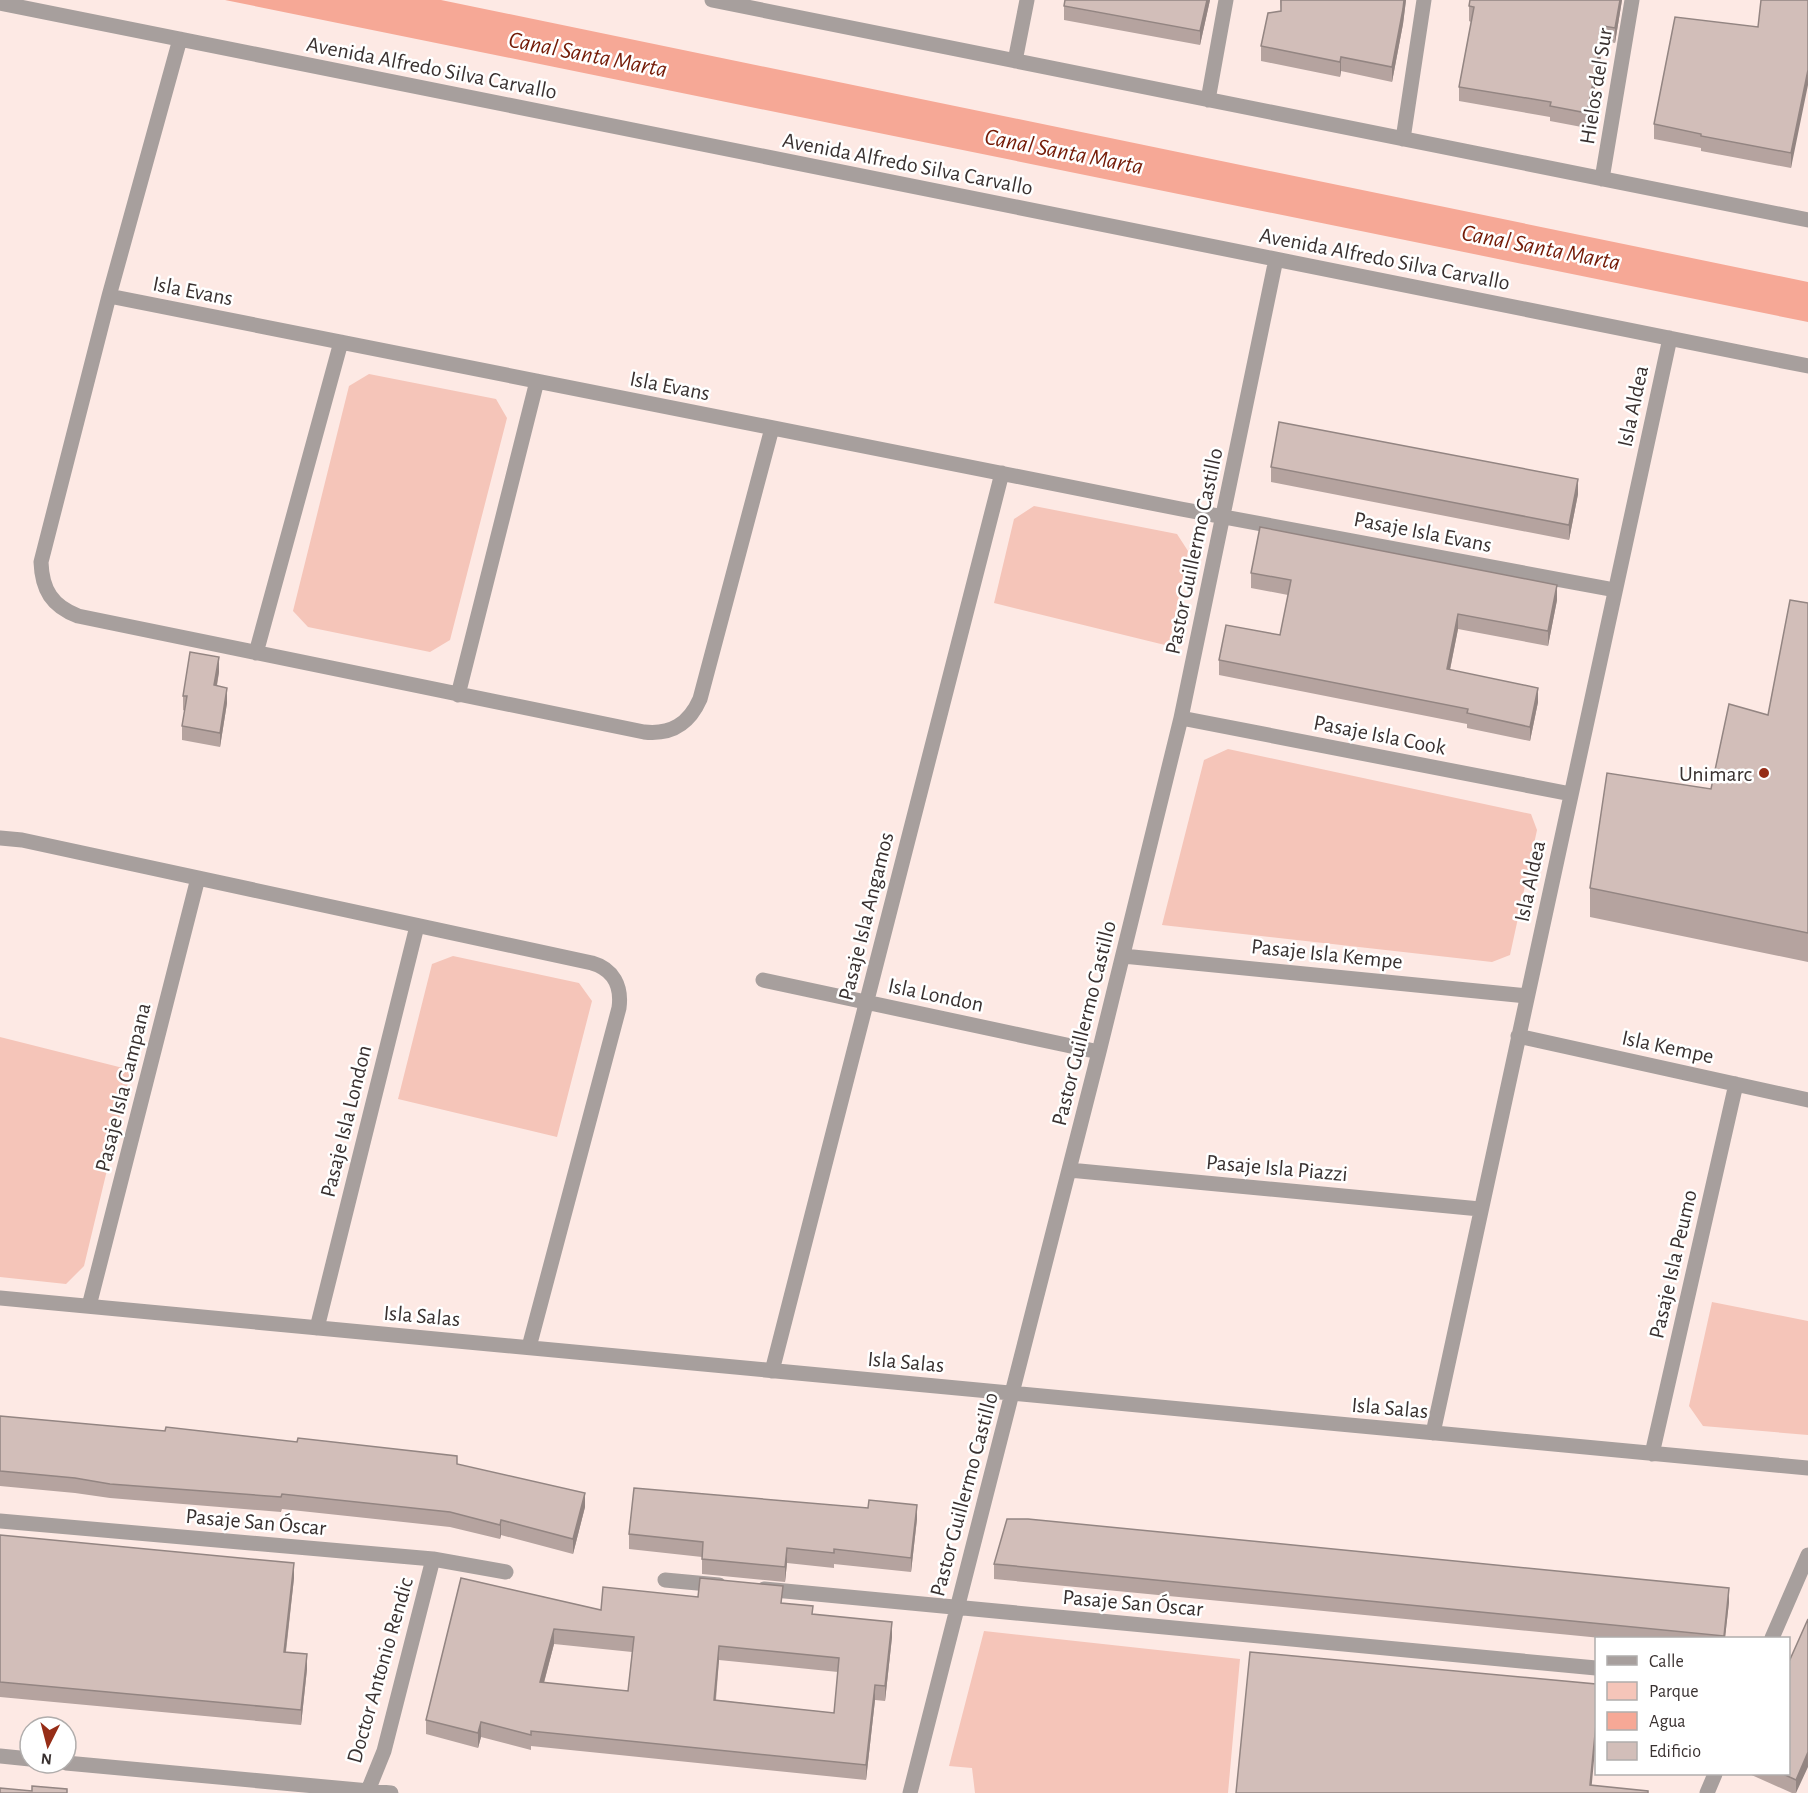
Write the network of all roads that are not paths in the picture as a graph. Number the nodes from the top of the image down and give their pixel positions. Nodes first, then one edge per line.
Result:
1 (712, 0) edge
2 (1027, 0) edge
3 (1226, 0) edge
4 (1424, 0) edge
5 (1632, 0) edge
6 (0, 3) edge
7 (180, 39) junction
8 (1015, 61) junction
9 (1208, 100) junction
10 (1403, 139) junction
11 (1602, 179) junction
12 (1808, 220) edge
13 (1276, 259) junction
14 (109, 296) junction
15 (1670, 338) junction
16 (341, 342) junction
17 (1808, 366) edge
18 (537, 381) junction
19 (772, 428) junction
20 (1002, 473) junction
21 (1222, 516) junction
22 (1615, 590) junction
23 (256, 653) junction
24 (458, 695) junction
25 (1181, 718) junction
26 (1571, 794) junction
27 (0, 838) edge
28 (198, 878) junction
29 (417, 926) junction
30 (1124, 956) junction
31 (763, 980) dead end
32 (1527, 996) junction
33 (866, 1002) junction
34 (1518, 1036) junction
35 (1099, 1052) junction
36 (1736, 1084) junction
37 (1808, 1100) edge
38 (1069, 1170) junction
39 (1480, 1209) junction
40 (0, 1298) edge
41 (89, 1306) junction
42 (317, 1328) junction
43 (529, 1347) junction
44 (772, 1371) junction
45 (1012, 1393) junction
46 (1432, 1433) junction
47 (1652, 1454) junction
48 (1808, 1468) edge
49 (0, 1521) edge
50 (1808, 1554) edge
51 (433, 1559) junction
52 (506, 1572) dead end
53 (665, 1580) dead end
54 (956, 1608) junction
55 (1772, 1637) edge
56 (1595, 1668) edge
57 (0, 1756) edge
58 (18, 1758) edge
59 (78, 1764) edge
60 (1714, 1775) edge
61 (367, 1792) edge
62 (391, 1793) edge
63 (910, 1793) edge
64 (1707, 1793) edge

1 - 8 street
2 - 8 street
3 - 9 street
4 - 10 street
5 - 11 street, Hielos del Sur
6 - 7 street, Avenida Alfredo Silva Carvallo
7 - 13 street, Avenida Alfredo Silva Carvallo
7 - 14 street
8 - 9 street
9 - 10 street
10 - 11 street
11 - 12 street
13 - 15 street, Avenida Alfredo Silva Carvallo
13 - 21 street, Pastor Guillermo Castillo
14 - 16 street, Isla Evans
14 - 23 street
15 - 17 street, Avenida Alfredo Silva Carvallo
15 - 22 street, Isla Aldea
16 - 18 street, Isla Evans
16 - 23 street
18 - 19 street, Isla Evans
18 - 24 street
19 - 20 street, Isla Evans
19 - 24 street
20 - 21 street, Isla Evans
20 - 33 street, Pasaje Isla Angamos
21 - 22 street, Pasaje Isla Evans
21 - 25 street, Pastor Guillermo Castillo
22 - 26 street, Isla Aldea
23 - 24 street
25 - 26 street, Pasaje Isla Cook
25 - 30 street, Pastor Guillermo Castillo
26 - 32 street, Isla Aldea
27 - 28 street
28 - 29 street
28 - 41 street, Pasaje Isla Campana
29 - 42 street, Pasaje Isla London
29 - 43 street
30 - 32 street, Pasaje Isla Kempe
30 - 35 street, Pastor Guillermo Castillo
31 - 33 street, Isla London
32 - 34 street, Isla Aldea
33 - 35 street, Isla London
33 - 44 street, Pasaje Isla Angamos
34 - 36 street, Isla Kempe
34 - 39 street, Isla Aldea
35 - 38 street, Pastor Guillermo Castillo
36 - 37 street, Isla Kempe
36 - 47 street, Pasaje Isla Peumo
38 - 39 street, Pasaje Isla Piazzi
38 - 45 street, Pastor Guillermo Castillo
39 - 46 street, Isla Aldea
40 - 41 street, Isla Salas
41 - 42 street, Isla Salas
42 - 43 street, Isla Salas
43 - 44 street, Isla Salas
44 - 45 street, Isla Salas
45 - 46 street, Isla Salas
45 - 54 street, Pastor Guillermo Castillo
46 - 47 street, Isla Salas
47 - 48 street, Isla Salas
49 - 51 street, Pasaje San Óscar
50 - 55 street
51 - 52 street, Pasaje San Óscar
51 - 61 street, Doctor Antonio Rendic
53 - 54 street, Pasaje San Óscar
54 - 56 street, Pasaje San Óscar
54 - 63 street, Pastor Guillermo Castillo
57 - 58 street
59 - 61 street
60 - 64 street
61 - 62 street

